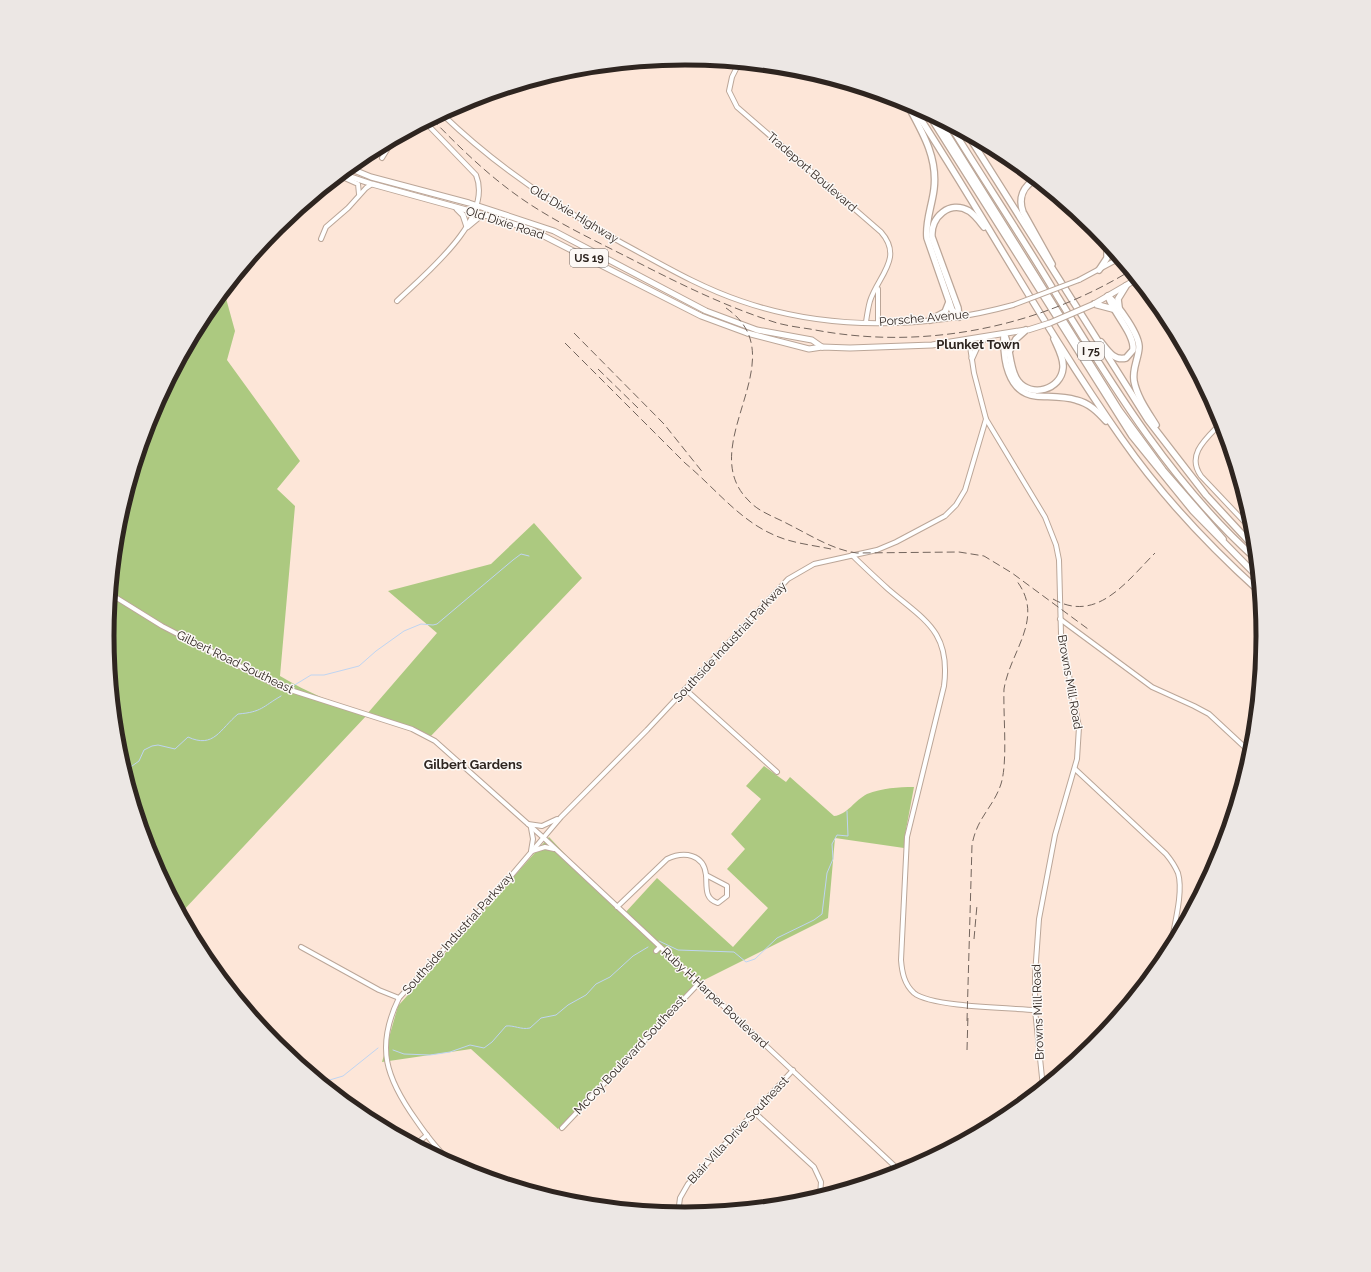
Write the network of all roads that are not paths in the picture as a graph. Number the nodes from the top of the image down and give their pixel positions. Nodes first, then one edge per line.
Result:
1 (737, 67) edge
2 (911, 111) edge
3 (917, 114) edge
4 (446, 118) edge
5 (933, 122) edge
6 (429, 126) edge
7 (942, 126) edge
8 (955, 133) edge
9 (972, 142) edge
10 (388, 149) edge
11 (382, 158) dead end
12 (355, 170) edge
13 (346, 177) edge
14 (347, 177) edge
15 (1032, 182) edge
16 (372, 184) junction
17 (359, 194) junction
18 (476, 205) junction
19 (455, 207) junction
20 (473, 212) junction
21 (486, 215) junction
22 (467, 227) junction
23 (321, 239) dead end
24 (1000, 247) junction
25 (1106, 251) edge
26 (1115, 260) edge
27 (1099, 270) junction
28 (1133, 281) edge
29 (880, 283) junction
30 (1126, 286) junction
31 (1066, 291) junction
32 (721, 294) joint
33 (1108, 296) junction
34 (949, 300) junction
35 (397, 302) dead end
36 (1094, 304) junction
37 (1116, 308) junction
38 (959, 317) junction
39 (1044, 319) junction
40 (930, 320) junction
41 (1084, 320) junction
42 (866, 322) junction
43 (878, 322) junction
44 (1027, 330) junction
45 (1004, 334) junction
46 (986, 338) junction
47 (969, 340) junction
48 (822, 347) junction
49 (1010, 352) junction
50 (972, 358) junction
51 (986, 419) junction
52 (1217, 428) edge
53 (1122, 439) junction
54 (1167, 446) junction
55 (1246, 523) edge
56 (1249, 541) edge
57 (1226, 546) junction
58 (1251, 554) edge
59 (852, 556) junction
60 (1253, 572) edge
61 (1254, 586) edge
62 (116, 598) edge
63 (1060, 619) junction
64 (685, 689) junction
65 (365, 714) joint
66 (1246, 748) edge
67 (1075, 769) junction
68 (777, 772) dead end
69 (561, 817) junction
70 (528, 824) junction
71 (543, 837) junction
72 (556, 849) junction
73 (531, 851) junction
74 (706, 875) junction
75 (617, 907) junction
76 (1173, 933) edge
77 (660, 946) junction
78 (301, 947) dead end
79 (656, 951) dead end
80 (699, 983) junction
81 (399, 998) junction
82 (1035, 1010) junction
83 (793, 1070) junction
84 (1042, 1081) edge
85 (754, 1112) junction
86 (562, 1128) dead end
87 (427, 1136) junction
88 (420, 1141) edge
89 (442, 1152) edge
90 (896, 1167) edge
91 (820, 1191) edge
92 (679, 1207) edge

1 - 29 street, Tradeport Boulevard
2 - 34 highway
3 - 24 highway
4 - 32 street, Old Dixie Highway
5 - 57 highway, I 75
6 - 18 street
7 - 57 highway
8 - 58 highway, I 75
9 - 31 highway
10 - 11 street
12 - 18 main road, Old Dixie Road / US 19
13 - 17 street
14 - 16 main road, Old Dixie Road / US 19
15 - 31 highway
16 - 17 street
16 - 19 main road, Old Dixie Road / US 19
17 - 23 street
18 - 20 street
18 - 48 main road, Old Dixie Road / US 19
19 - 20 main road, Old Dixie Road / US 19
19 - 22 main road
20 - 21 main road, Old Dixie Road / US 19
20 - 22 street
21 - 22 main road
21 - 48 main road, Old Dixie Road / US 19
22 - 35 street
24 - 38 highway
24 - 39 highway
25 - 27 highway
26 - 27 street, Porsche Avenue
27 - 38 street, Porsche Avenue, bridge
28 - 30 main road, US 19
29 - 42 street, Tradeport Boulevard
29 - 43 street, Tradeport Boulevard
30 - 33 main road, US 19
30 - 37 highway
31 - 41 highway
32 - 42 street, Porsche Avenue
33 - 36 main road, US 19
33 - 37 highway
34 - 38 highway
34 - 40 highway
36 - 37 highway
36 - 44 main road, US 19, bridge
37 - 41 highway
37 - 54 highway
38 - 40 street, Porsche Avenue
39 - 49 highway
39 - 53 highway
40 - 43 street, Porsche Avenue
41 - 54 highway
42 - 43 street, Porsche Avenue
44 - 45 main road, US 19
44 - 49 highway
45 - 46 main road, US 19
45 - 49 highway
45 - 53 highway
46 - 47 main road, US 19
46 - 50 main road
47 - 48 main road, US 19
47 - 50 street, Browns Mill Road
50 - 51 street, Browns Mill Road
51 - 59 street, Southside Industrial Parkway
51 - 63 street, Browns Mill Road
52 - 55 street
53 - 61 highway
54 - 56 highway
57 - 60 highway, I 75
59 - 64 street, Southside Industrial Parkway
59 - 82 street
62 - 65 street, Gilbert Road Southeast
63 - 66 street
63 - 67 street, Browns Mill Road
64 - 68 street
64 - 69 street, Southside Industrial Parkway
65 - 70 street, Ruby H Harper Boulevard
67 - 76 street
67 - 82 street, Browns Mill Road
69 - 70 street, Southside Industrial Parkway
69 - 71 street, Southside Industrial Parkway
70 - 71 street, Ruby H Harper Boulevard
70 - 73 street
71 - 72 street, Ruby H Harper Boulevard
71 - 73 street, Southside Industrial Parkway
72 - 73 street
72 - 75 street, Ruby H Harper Boulevard
73 - 81 street, Southside Industrial Parkway
74 - 74 street
74 - 75 street
75 - 77 street, Ruby H Harper Boulevard
77 - 79 street
77 - 80 street, Ruby H Harper Boulevard
78 - 81 street
80 - 83 street, Ruby H Harper Boulevard
80 - 86 street, McCoy Boulevard Southeast
81 - 87 street, Southside Industrial Parkway
82 - 84 street, Browns Mill Road
83 - 85 street, Blair Villa Drive Southeast
83 - 90 street, Ruby H Harper Boulevard
85 - 91 street
85 - 92 street, Blair Villa Drive Southeast
87 - 88 street
87 - 89 street, Southside Industrial Parkway

